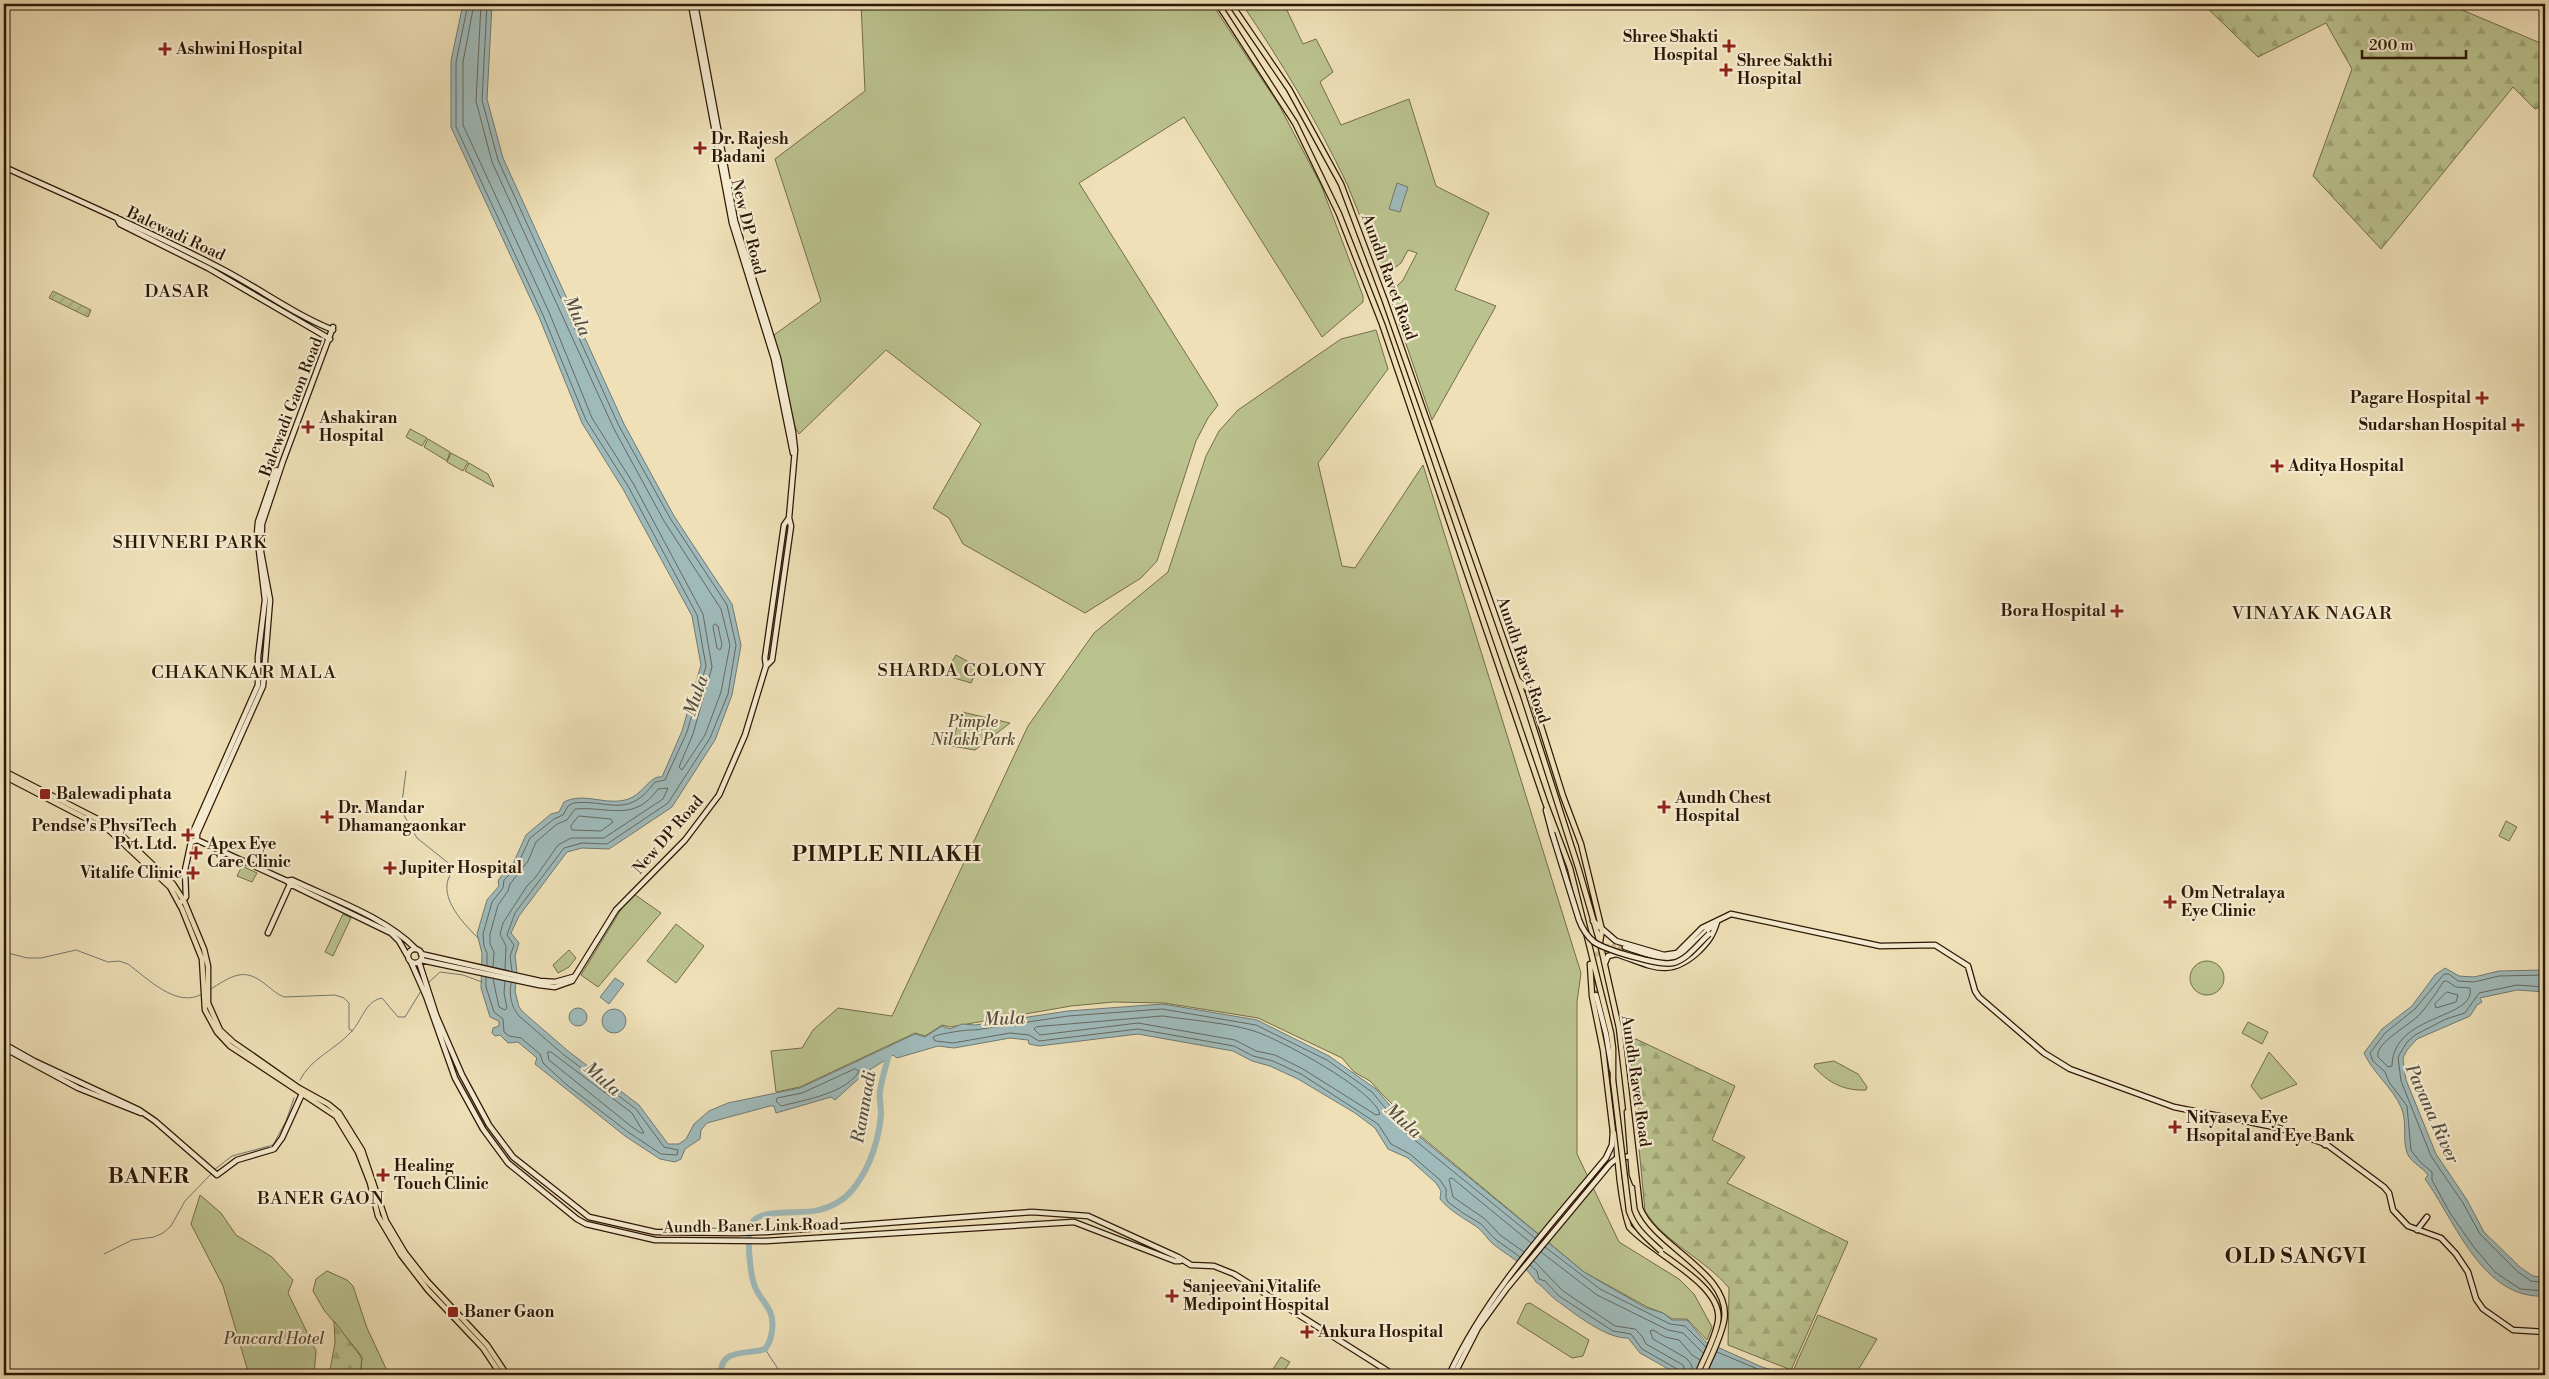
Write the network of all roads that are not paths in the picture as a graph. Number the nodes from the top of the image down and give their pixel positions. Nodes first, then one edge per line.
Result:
1 (691, 4) edge
2 (695, 4) edge
3 (1218, 4) edge
4 (1231, 4) edge
5 (716, 133) junction
6 (4, 167) edge
7 (117, 218) junction
8 (266, 295) junction
9 (263, 301) junction
10 (317, 323) junction
11 (314, 330) junction
12 (332, 330) joint
13 (329, 339) junction
14 (789, 518) junction
15 (766, 666) junction
16 (1517, 679) junction
17 (4, 771) edge
18 (4, 776) edge
19 (1544, 802) junction
20 (195, 836) junction
21 (191, 842) junction
22 (290, 881) junction
23 (176, 892) junction
24 (182, 902) junction
25 (1592, 920) junction
26 (1717, 922) junction
27 (1602, 930) junction
28 (268, 933) dead end
29 (1600, 943) junction
30 (1625, 948) tunnel mouth
31 (416, 949) junction
32 (407, 955) junction
33 (420, 958) junction
34 (1591, 959) junction
35 (411, 962) junction
36 (1604, 967) junction
37 (421, 981) junction
38 (1596, 995) tunnel mouth
39 (205, 999) junction
40 (434, 1014) junction
41 (4, 1044) edge
42 (4, 1048) edge
43 (1609, 1053) junction
44 (1612, 1073) junction
45 (1606, 1074) junction
46 (302, 1094) junction
47 (1629, 1102) junction
48 (142, 1113) junction
49 (1613, 1132) junction
50 (1630, 1156) junction
51 (1616, 1159) junction
52 (1637, 1186) junction
53 (2427, 1216) dead end
54 (589, 1217) junction
55 (922, 1220) junction
56 (586, 1224) junction
57 (860, 1224) junction
58 (2417, 1230) junction
59 (925, 1231) junction
60 (863, 1236) junction
61 (1180, 1260) junction
62 (1676, 1263) junction
63 (1477, 1325) junction
64 (1718, 1332) junction
65 (2545, 1332) edge
66 (501, 1375) edge
67 (507, 1375) edge
68 (1394, 1375) edge
69 (1449, 1375) edge
70 (1454, 1375) edge
71 (1697, 1375) edge
72 (1703, 1375) edge

1 - 5 main road, New DP Road
2 - 5 main road, New DP Road
3 - 19 main road, Aundh Ravet Road
4 - 16 main road, Aundh Ravet Road
5 - 14 main road, New DP Road
6 - 7 main road, Balewadi Road
7 - 8 main road, Balewadi Road
7 - 9 main road, Balewadi Road
8 - 9 main road
8 - 10 main road, Balewadi Road
9 - 11 main road, Balewadi Road
10 - 11 main road
10 - 12 main road, Balewadi Road
11 - 13 main road, Balewadi Road
12 - 13 main road, Balewadi Gaon Road
13 - 20 main road, Balewadi Gaon Road
14 - 15 main road, New DP Road
14 - 15 main road, New DP Road
15 - 33 main road, New DP Road
16 - 25 main road, Aundh Ravet Road
16 - 27 main road
17 - 23 main road
18 - 23 main road
19 - 26 main road, bridge
19 - 34 main road, Aundh Ravet Road
20 - 21 main road
20 - 21 main road, Balewadi Gaon Road
20 - 22 main road
21 - 24 main road
22 - 28 main road
22 - 31 main road
22 - 32 main road
23 - 24 main road
24 - 39 main road
25 - 27 main road
25 - 29 main road, Aundh Ravet Road
26 - 27 main road
26 - 30 main road
26 - 36 main road
26 - 58 main road
27 - 29 main road
29 - 36 main road, Aundh Ravet Road
31 - 32 main road
31 - 33 main road
32 - 35 main road
33 - 35 main road, New DP Road
33 - 37 main road
34 - 44 main road, Aundh Ravet Road
34 - 45 main road, Aundh Ravet Road
35 - 37 main road
36 - 47 main road, Aundh Ravet Road
37 - 40 main road
38 - 43 main road
39 - 46 main road
39 - 67 main road
40 - 54 main road, Aundh-Baner Link Road
40 - 56 main road, Aundh-Baner Link Road
41 - 48 main road
42 - 48 main road
43 - 44 main road
43 - 45 main road
44 - 62 main road, Aundh Ravet Road, bridge
45 - 49 main road, Aundh Ravet Road
46 - 48 main road
46 - 66 main road
47 - 50 main road
47 - 52 main road, Aundh Ravet Road
49 - 51 main road, Aundh Ravet Road
49 - 63 main road
50 - 51 main road
50 - 52 main road
51 - 62 main road, Aundh Ravet Road
51 - 63 main road
52 - 64 main road, Aundh Ravet Road
53 - 58 main road
54 - 56 main road
54 - 57 main road, Aundh-Baner Link Road
55 - 57 main road, Aundh-Baner Link Road
55 - 59 main road
55 - 61 main road, Aundh-Baner Link Road
56 - 60 main road, Aundh-Baner Link Road
57 - 60 main road
58 - 65 main road
59 - 60 main road, Aundh-Baner Link Road
59 - 61 main road, Aundh-Baner Link Road
61 - 68 main road, Aundh-Baner Link Road
62 - 64 main road, Aundh Ravet Road
63 - 69 main road
63 - 70 main road
64 - 71 main road
64 - 72 main road

